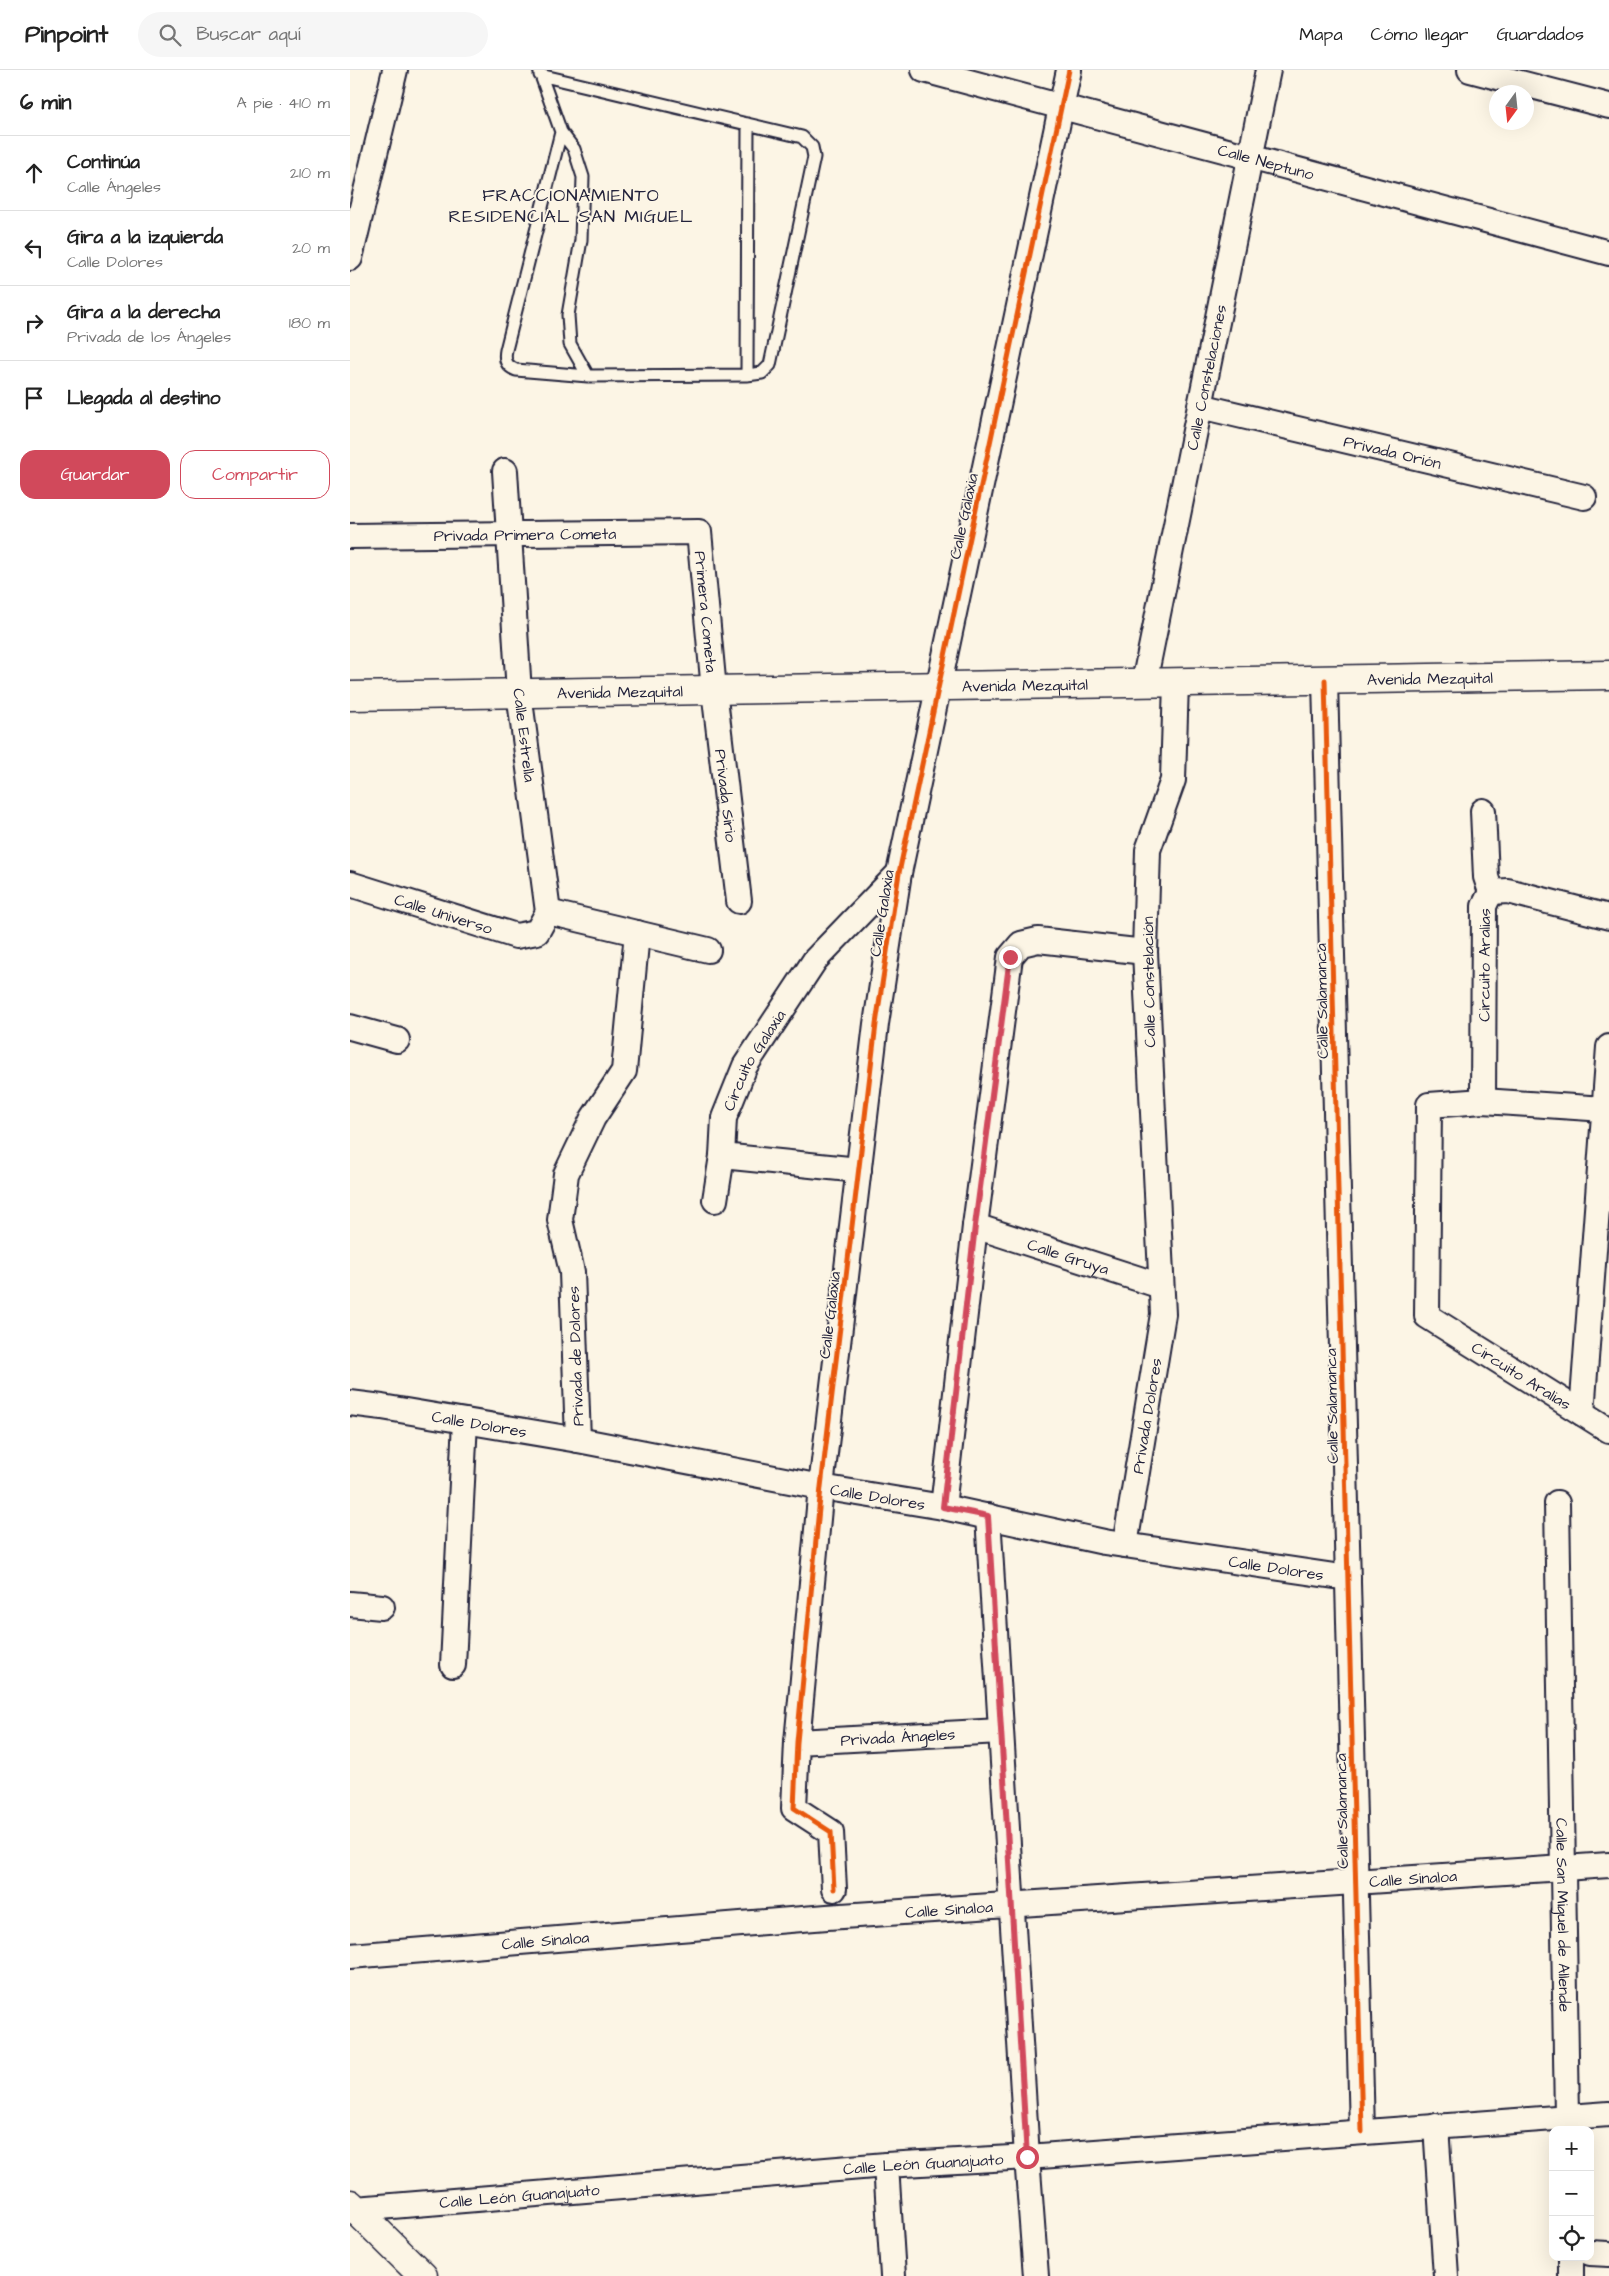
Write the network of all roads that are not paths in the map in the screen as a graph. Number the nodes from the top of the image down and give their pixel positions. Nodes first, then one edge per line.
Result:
1 (395, 70) edge
2 (924, 70) edge
3 (1069, 70) edge
4 (1268, 70) edge
5 (1470, 70) edge
6 (540, 72) edge
7 (1609, 106) edge
8 (1062, 107) junction
9 (748, 124) junction
10 (561, 132) junction
11 (1250, 157) junction
12 (1609, 252) edge
13 (350, 258) edge
14 (747, 375) junction
15 (588, 376) junction
16 (1200, 406) junction
17 (505, 471) dead end
18 (1584, 497) dead end
19 (699, 532) joint
20 (509, 534) junction
21 (350, 536) edge
22 (1609, 675) edge
23 (1325, 680) junction
24 (1144, 682) junction
25 (1176, 682) junction
26 (940, 685) junction
27 (714, 690) junction
28 (519, 693) junction
29 (350, 696) edge
30 (1483, 811) dead end
31 (899, 873) junction
32 (350, 884) edge
33 (1491, 892) junction
34 (738, 901) dead end
35 (1609, 917) edge
36 (542, 922) junction
37 (637, 933) junction
38 (708, 950) dead end
39 (1145, 952) junction
40 (350, 1027) edge
41 (397, 1040) dead end
42 (1609, 1048) edge
43 (1483, 1101) junction
44 (1605, 1109) junction
45 (722, 1156) junction
46 (859, 1170) junction
47 (715, 1200) dead end
48 (975, 1226) junction
49 (1161, 1286) junction
50 (350, 1403) edge
51 (1582, 1413) junction
52 (465, 1421) junction
53 (1609, 1430) edge
54 (578, 1440) junction
55 (822, 1487) junction
56 (1556, 1503) dead end
57 (943, 1507) junction
58 (988, 1516) junction
59 (1125, 1545) junction
60 (1348, 1578) junction
61 (350, 1604) edge
62 (382, 1607) dead end
63 (453, 1665) dead end
64 (1000, 1730) junction
65 (797, 1742) junction
66 (1609, 1865) edge
67 (1562, 1868) junction
68 (1355, 1883) junction
69 (834, 1889) dead end
70 (1012, 1906) junction
71 (350, 1956) edge
72 (1609, 2114) edge
73 (1567, 2117) junction
74 (1436, 2126) junction
75 (1362, 2132) junction
76 (1027, 2157) junction
77 (886, 2165) junction
78 (353, 2207) edge
79 (1594, 2253) edge
80 (1609, 2254) edge
81 (1571, 2261) edge
82 (424, 2276) edge
83 (893, 2276) edge
84 (1036, 2276) edge
85 (1446, 2276) edge
86 (1571, 2276) edge

1 - 13 street
2 - 8 street, Calle Neptuno
3 - 8 street, Calle Galaxia
4 - 11 street, Calle Constelaciones
5 - 7 street
6 - 9 lane
6 - 10 lane
8 - 11 street, Calle Neptuno
8 - 26 street, Calle Galaxia
9 - 14 lane
9 - 14 lane
10 - 15 lane
10 - 15 lane
11 - 12 street, Calle Neptuno
11 - 16 street, Calle Constelaciones
14 - 15 lane
16 - 18 street, Privada Orión
16 - 24 street, Calle Constelaciones
17 - 20 street, Calle Estrella
19 - 20 street, Privada Primera Cometa
19 - 27 street, Primera Cometa
20 - 21 street, Privada Primera Cometa
20 - 28 street, Calle Estrella
22 - 23 street, Avenida Mezquital
23 - 25 street, Avenida Mezquital
23 - 60 street, Calle Salamanca
24 - 25 street, Avenida Mezquital
24 - 26 street, Avenida Mezquital
25 - 39 street, Calle Constelación
26 - 27 street, Avenida Mezquital
26 - 31 street, Calle Galaxia
27 - 28 street, Avenida Mezquital
27 - 34 street, Privada Sirio
28 - 29 street, Avenida Mezquital
28 - 36 street, Calle Estrella
30 - 33 street
31 - 45 street, Circuito Galaxia
31 - 46 street, Calle Galaxia
32 - 36 street, Calle Universo
33 - 35 street, Circuito Aralias
33 - 43 street, Circuito Aralias
36 - 37 street
37 - 38 street
37 - 54 street, Privada de Dolores
39 - 48 street
39 - 49 street, Calle Constelación
40 - 41 street
42 - 44 street, Circuito Aralias
43 - 44 street, Circuito Aralias
43 - 51 street, Circuito Aralias
44 - 51 street, Circuito Aralias
45 - 46 street
45 - 47 street, Circuito Galaxia
46 - 55 street, Calle Galaxia
48 - 49 street, Calle Gruya
48 - 57 street
49 - 59 street, Privada Dolores
50 - 52 street, Calle Dolores
51 - 53 street
52 - 54 street, Calle Dolores
52 - 63 street
54 - 55 street, Calle Dolores
55 - 57 street, Calle Dolores
55 - 65 street, Calle Galaxia
56 - 67 street, Calle San Miguel de Allende
57 - 58 street, Calle Dolores
58 - 59 street, Calle Dolores
58 - 64 street
59 - 60 street, Calle Dolores
60 - 68 street, Calle Salamanca
61 - 62 street
64 - 65 street, Privada Ángeles
64 - 70 street
65 - 69 street, Calle Galaxia
66 - 67 street, Calle Sinaloa
67 - 68 street, Calle Sinaloa
67 - 73 street, Calle San Miguel de Allende
68 - 70 street, Calle Sinaloa
68 - 75 street, Calle Salamanca
70 - 71 street, Calle Sinaloa
70 - 76 street
72 - 73 street, Calle León Guanajuato
73 - 74 street, Calle León Guanajuato
74 - 75 street, Calle León Guanajuato
74 - 85 street
75 - 76 street, Calle León Guanajuato
76 - 77 street, Calle León Guanajuato
76 - 84 street
77 - 78 street, Calle León Guanajuato
77 - 83 street
78 - 82 street
79 - 80 street
81 - 86 street

